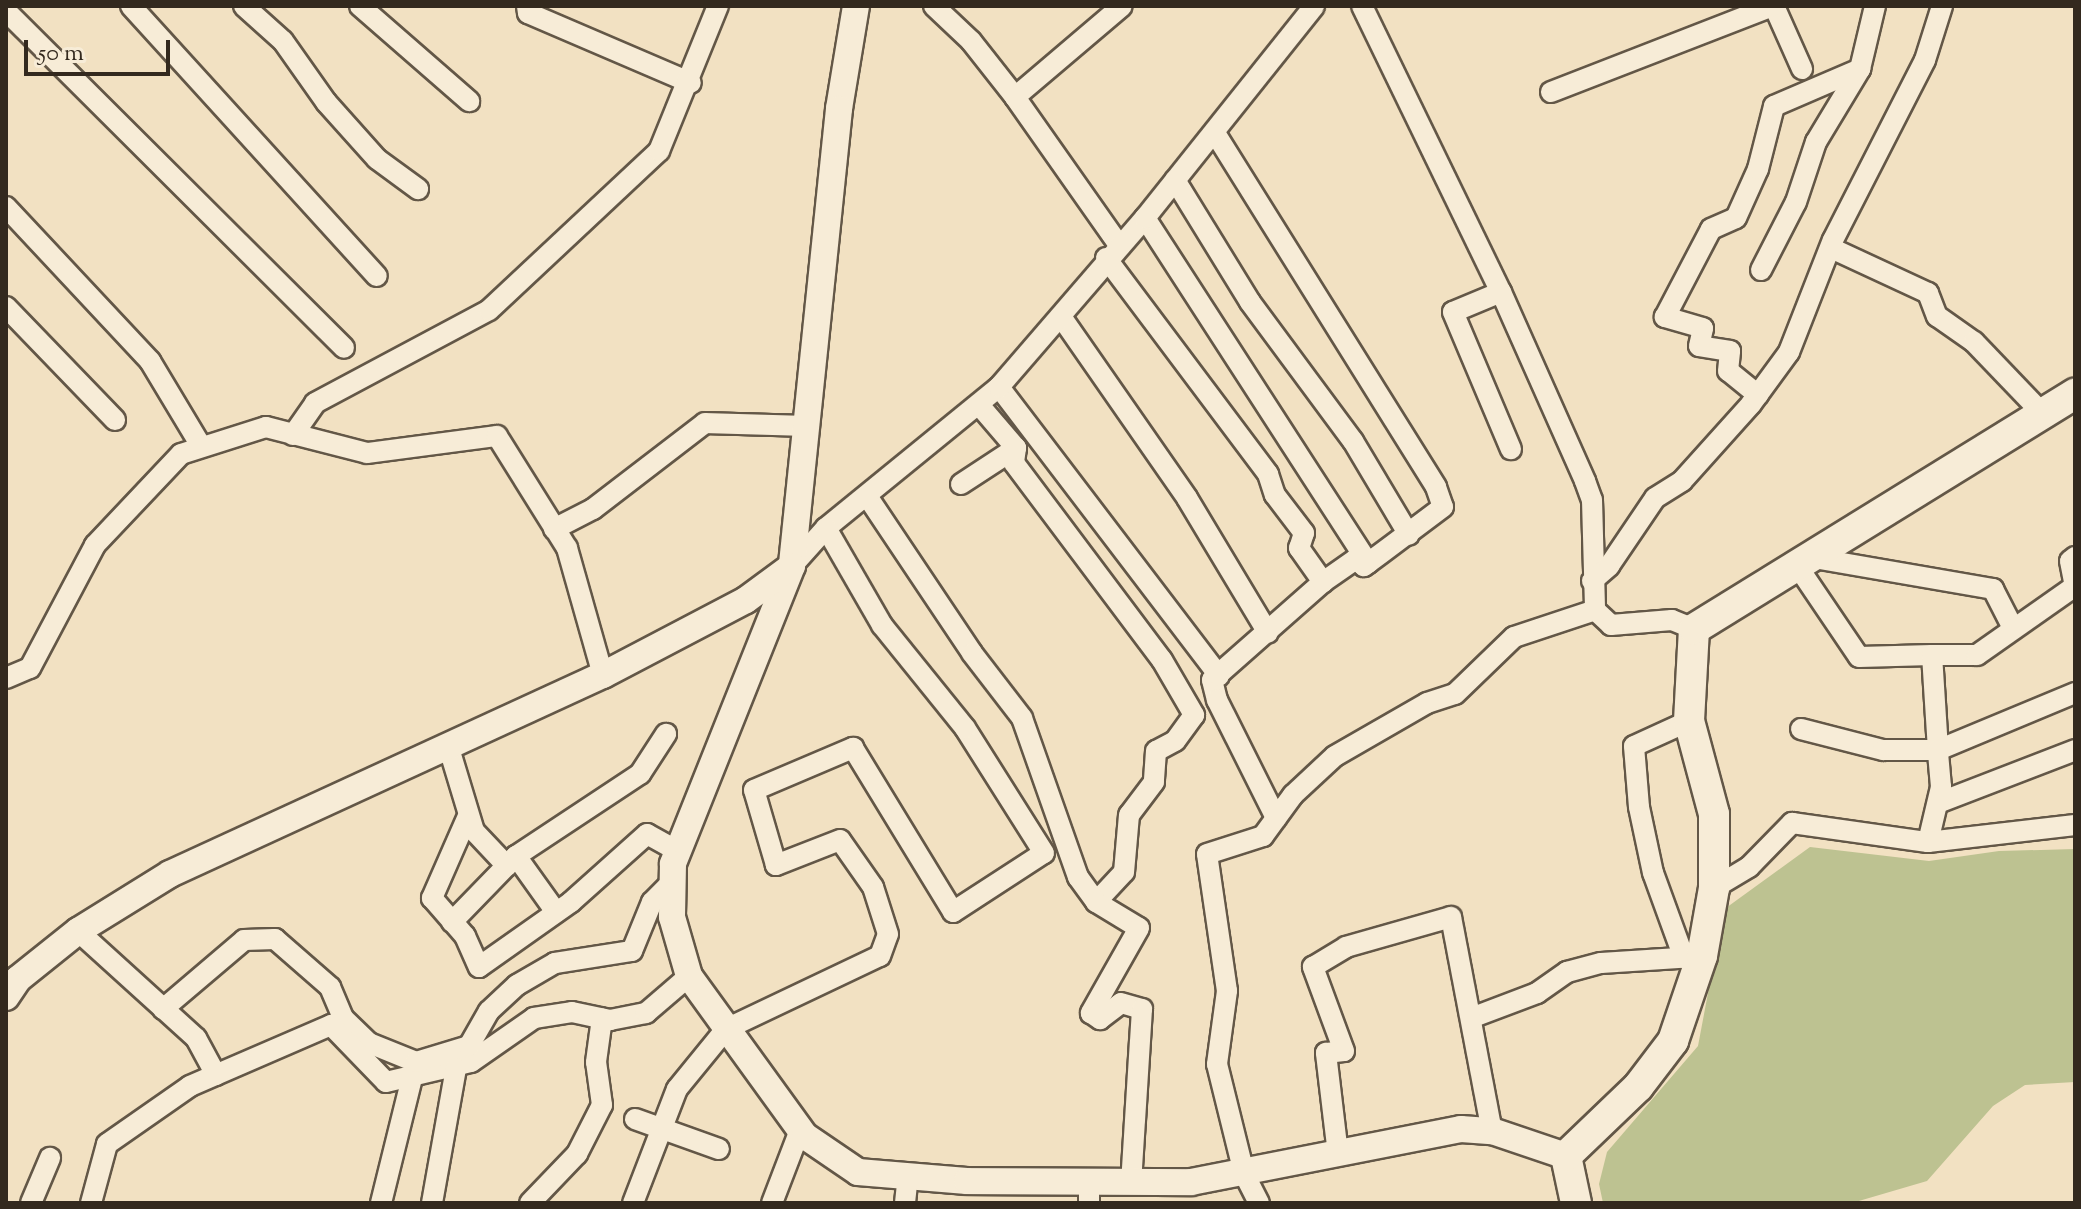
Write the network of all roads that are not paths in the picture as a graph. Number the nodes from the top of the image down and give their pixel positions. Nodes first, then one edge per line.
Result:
1 (131, 6) edge
2 (244, 6) edge
3 (360, 6) edge
4 (527, 6) edge
5 (718, 6) edge
6 (856, 6) edge
7 (934, 6) edge
8 (1122, 6) edge
9 (1362, 6) edge
10 (1773, 6) edge
11 (1875, 6) edge
12 (1942, 6) edge
13 (1305, 10) edge
14 (6, 11) edge
15 (1802, 69) dead end
16 (1860, 69) junction
17 (691, 83) junction
18 (1551, 92) dead end
19 (1015, 97) junction
20 (469, 101) dead end
21 (1215, 133) junction
22 (1175, 180) junction
23 (418, 189) dead end
24 (6, 207) edge
25 (1145, 218) junction
26 (1831, 248) junction
27 (1113, 252) junction
28 (1761, 270) dead end
29 (377, 276) dead end
30 (1501, 292) junction
31 (6, 307) edge
32 (1062, 318) junction
33 (344, 348) dead end
34 (999, 387) junction
35 (2075, 394) edge
36 (1758, 395) junction
37 (980, 406) junction
38 (2045, 416) junction
39 (115, 420) dead end
40 (806, 426) junction
41 (293, 435) junction
42 (201, 446) junction
43 (1016, 448) junction
44 (1511, 449) dead end
45 (961, 484) dead end
46 (867, 496) junction
47 (826, 528) junction
48 (554, 529) junction
49 (1409, 535) junction
50 (2075, 557) edge
51 (1802, 560) junction
52 (1368, 563) junction
53 (792, 566) junction
54 (1592, 581) junction
55 (1323, 582) junction
56 (2075, 586) edge
57 (1595, 610) junction
58 (2013, 628) junction
59 (1694, 629) junction
60 (1268, 633) junction
61 (1932, 655) junction
62 (603, 675) junction
63 (1219, 676) junction
64 (6, 678) edge
65 (2075, 693) edge
66 (1689, 721) junction
67 (1801, 729) dead end
68 (666, 734) dead end
69 (448, 745) junction
70 (1938, 750) junction
71 (2075, 750) edge
72 (1938, 803) junction
73 (468, 816) junction
74 (1276, 818) junction
75 (2075, 825) edge
76 (1928, 842) junction
77 (678, 851) junction
78 (511, 861) junction
79 (671, 883) junction
80 (1714, 888) junction
81 (1096, 902) junction
82 (556, 912) junction
83 (452, 922) junction
84 (78, 931) junction
85 (1693, 957) junction
86 (689, 976) junction
87 (6, 997) edge
88 (163, 1009) junction
89 (602, 1018) junction
90 (1471, 1018) junction
91 (726, 1029) junction
92 (456, 1068) junction
93 (413, 1069) junction
94 (216, 1075) junction
95 (635, 1119) dead end
96 (662, 1127) junction
97 (800, 1130) junction
98 (1492, 1131) junction
99 (719, 1149) dead end
100 (1338, 1154) junction
101 (1566, 1156) junction
102 (50, 1158) dead end
103 (1244, 1173) junction
104 (908, 1176) junction
105 (1131, 1182) junction
106 (1089, 1192) edge
107 (31, 1203) edge
108 (91, 1203) edge
109 (381, 1203) edge
110 (432, 1203) edge
111 (530, 1203) edge
112 (633, 1203) edge
113 (772, 1203) edge
114 (905, 1203) edge
115 (1259, 1203) edge
116 (1576, 1203) edge

1 - 29 street
2 - 23 street
3 - 20 street
4 - 17 street
5 - 17 street
6 - 40 street
7 - 19 street
8 - 19 street
9 - 30 street
10 - 15 street
10 - 18 street
11 - 16 street
12 - 26 street
13 - 21 street
14 - 33 street
16 - 28 street
16 - 36 street
17 - 41 street
19 - 27 street
21 - 22 street
21 - 49 street
22 - 25 street
22 - 49 street
24 - 42 street
25 - 27 street
25 - 52 street
26 - 36 street
26 - 38 street
27 - 32 street
27 - 55 street
30 - 44 street
30 - 54 street
31 - 39 street
32 - 34 street
32 - 60 street
34 - 37 street
34 - 63 street
35 - 38 main road
36 - 54 street
37 - 43 street
37 - 46 street
38 - 51 main road
40 - 48 street
40 - 53 street
41 - 42 street
41 - 48 street
42 - 64 street
43 - 45 street
43 - 81 street
46 - 47 street
46 - 81 street
47 - 53 street
47 - 91 street
48 - 62 street
49 - 52 street
50 - 56 street
51 - 58 street
51 - 59 main road
51 - 61 street
52 - 55 street
53 - 62 street
53 - 77 street
54 - 57 street
55 - 60 street
56 - 58 street
57 - 59 street
57 - 74 street
58 - 61 street
59 - 66 main road
60 - 63 street
61 - 70 street
62 - 69 street
63 - 74 street
65 - 70 street
66 - 80 main road
66 - 85 street
67 - 70 street
68 - 78 street
69 - 73 street
69 - 84 street
70 - 72 street
71 - 72 street
72 - 76 street
73 - 78 street
73 - 83 street
74 - 103 street
75 - 76 street
76 - 80 street
77 - 79 street
77 - 82 street
78 - 82 street
78 - 83 street
79 - 86 street
79 - 93 street
80 - 85 main road
81 - 105 street
82 - 83 street
84 - 87 street
84 - 88 street
85 - 90 street
85 - 101 main road
86 - 89 street
86 - 91 street
88 - 93 street
88 - 94 street
89 - 92 street
89 - 111 street
90 - 98 street
90 - 100 street
91 - 96 street
91 - 97 street
92 - 93 street
92 - 110 street
93 - 94 street
93 - 109 street
94 - 108 street
95 - 96 street
96 - 99 street
96 - 112 street
97 - 104 street
97 - 113 street
98 - 100 street
98 - 101 street
100 - 103 street
101 - 116 main road
102 - 107 street
103 - 105 street
103 - 115 street
104 - 106 street
104 - 114 street
105 - 106 street

